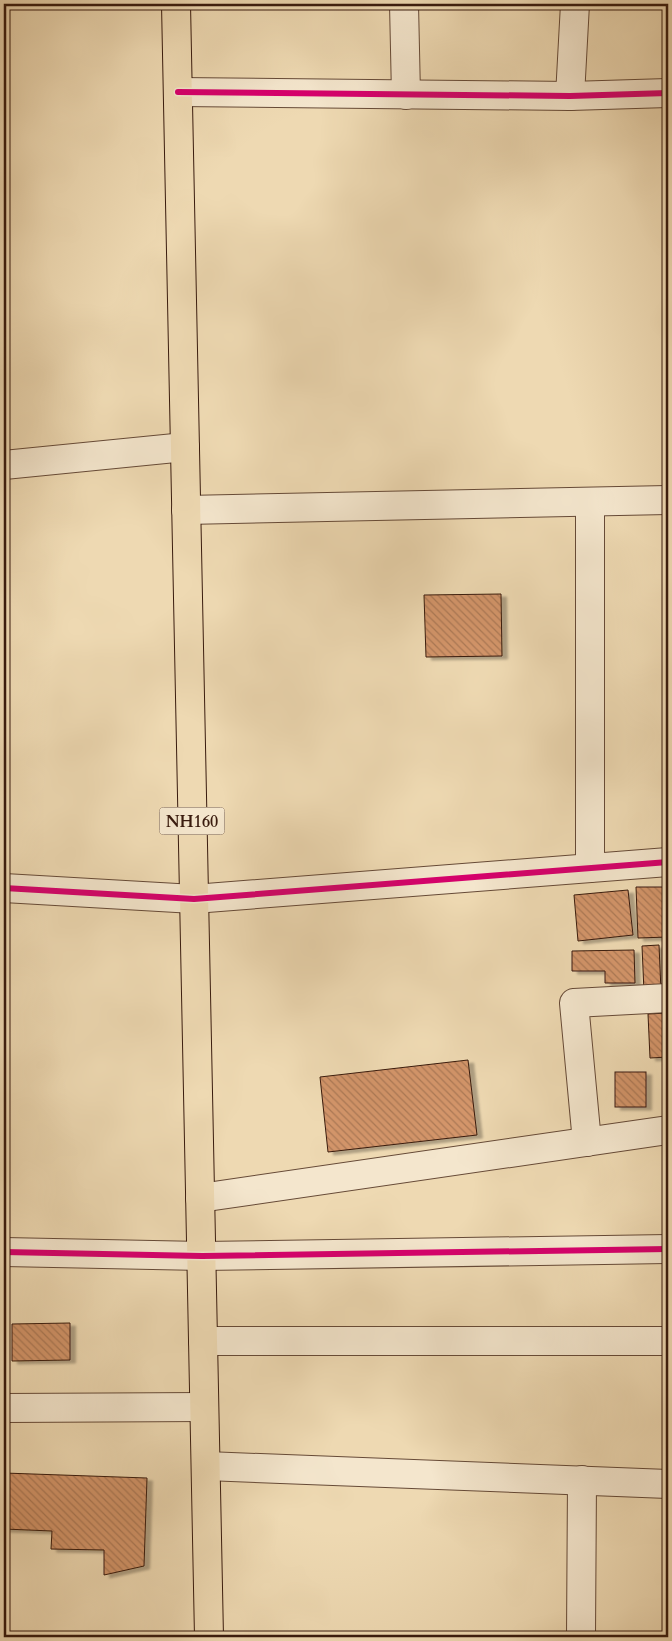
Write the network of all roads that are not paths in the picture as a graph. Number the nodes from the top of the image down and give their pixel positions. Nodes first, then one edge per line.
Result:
1 (176, 4) edge
2 (404, 4) edge
3 (575, 4) edge
4 (178, 92) junction
5 (668, 92) edge
6 (406, 95) junction
7 (570, 96) junction
8 (185, 447) junction
9 (4, 465) edge
10 (668, 500) edge
11 (590, 502) junction
12 (186, 510) junction
13 (668, 862) edge
14 (590, 868) junction
15 (4, 888) edge
16 (194, 899) junction
17 (668, 998) edge
18 (668, 1130) edge
19 (587, 1142) junction
20 (200, 1198) junction
21 (668, 1249) edge
22 (4, 1252) edge
23 (202, 1256) junction
24 (203, 1341) junction
25 (668, 1341) edge
26 (204, 1407) junction
27 (4, 1408) edge
28 (206, 1466) junction
29 (582, 1480) junction
30 (668, 1484) edge
31 (209, 1637) edge
32 (581, 1637) edge

1 - 4 highway, NH160
2 - 6 street
3 - 7 street
4 - 6 street
4 - 8 highway, NH160
5 - 7 street
6 - 7 street
8 - 9 street
8 - 12 highway, NH160
10 - 11 street
11 - 12 street
11 - 14 street
12 - 16 highway, NH160
13 - 14 street
14 - 16 street
15 - 16 street
16 - 20 highway, NH160
17 - 19 street
18 - 19 street
19 - 20 street
20 - 23 highway, NH160
21 - 23 street
22 - 23 street
23 - 24 highway, NH160
24 - 25 street
24 - 26 highway, NH160
26 - 27 street
26 - 28 highway, NH160
28 - 29 street
28 - 31 highway, NH160
29 - 30 street
29 - 32 street

